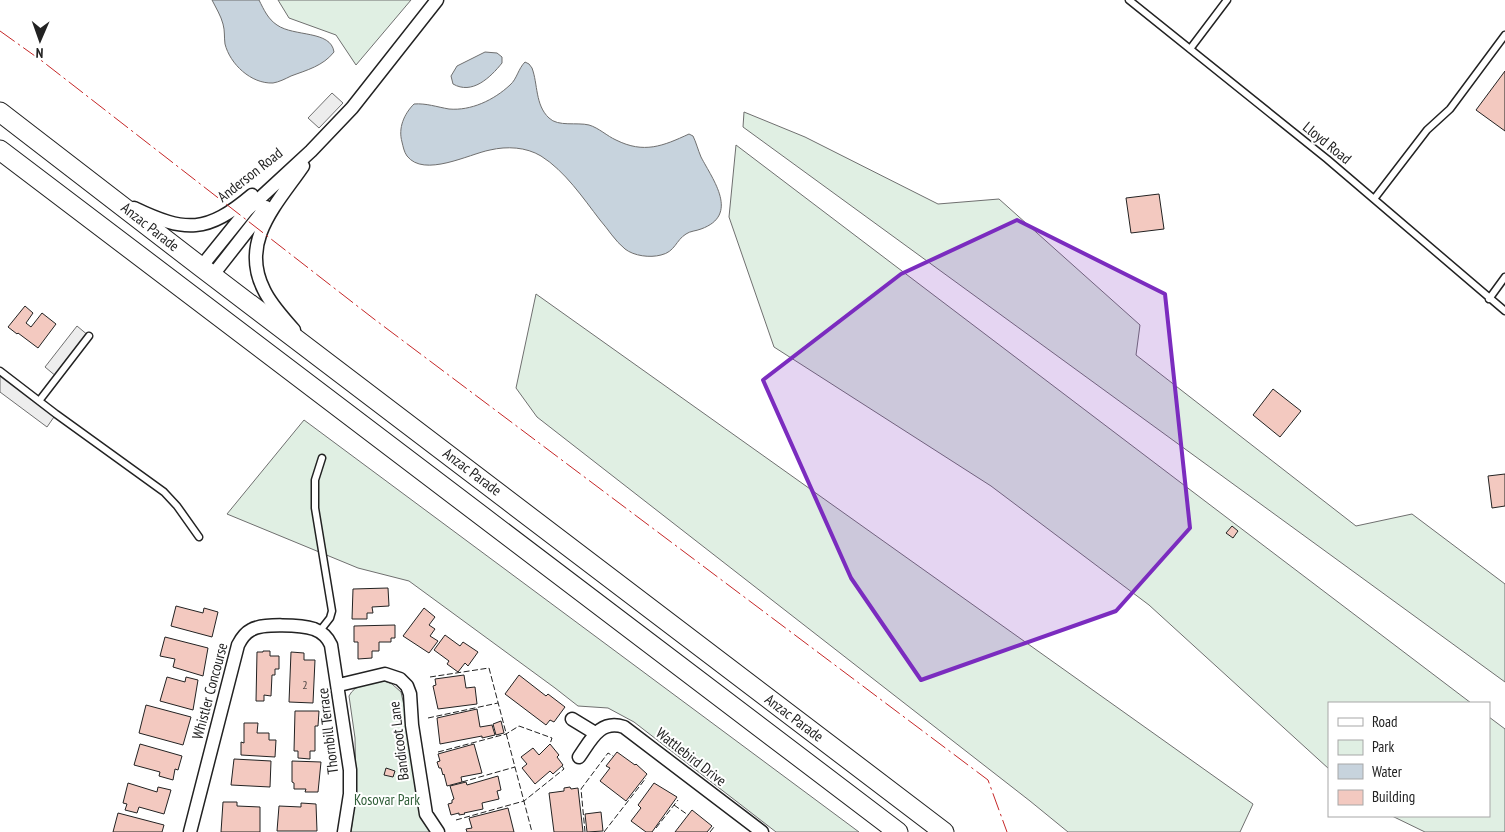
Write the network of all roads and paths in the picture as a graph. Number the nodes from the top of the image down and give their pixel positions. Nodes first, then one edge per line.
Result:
1 (437, 0) edge
2 (1129, 0) edge
3 (1227, 0) edge
4 (1505, 35) edge
5 (1190, 49) junction
6 (0, 112) edge
7 (320, 141) junction
8 (0, 150) edge
9 (112, 198) junction
10 (1374, 199) junction
11 (207, 271) junction
12 (1505, 278) edge
13 (190, 294) junction
14 (1489, 298) junction
15 (1505, 311) edge
16 (89, 336) dead end
17 (308, 347) junction
18 (0, 371) edge
19 (39, 401) junction
20 (322, 458) dead end
21 (199, 538) dead end
22 (319, 632) junction
23 (338, 685) junction
24 (572, 719) dead end
25 (595, 733) junction
26 (579, 757) dead end
27 (190, 832) edge
28 (344, 832) edge
29 (438, 832) edge
30 (762, 832) edge
31 (898, 832) edge
32 (944, 832) edge

1 - 7 street, Anderson Road
2 - 5 lane, Lloyd Road
3 - 5 lane
4 - 10 lane
5 - 10 lane, Lloyd Road
6 - 9 main road, Anzac Parade
7 - 9 street, Anderson Road
7 - 11 street, Anderson Road
7 - 17 street, Anderson Road
8 - 13 main road, Anzac Parade
9 - 11 main road, Anzac Parade
10 - 14 lane, Lloyd Road
11 - 13 main road
11 - 17 main road, Anzac Parade
12 - 14 lane
13 - 31 main road, Anzac Parade
14 - 15 lane, Lloyd Road
16 - 19 lane
17 - 32 main road, Anzac Parade
18 - 19 lane
19 - 21 lane
20 - 22 lane
22 - 23 street, Thornbill Terrace
22 - 27 street, Whistler Concourse
23 - 28 street, Thornbill Terrace
23 - 29 street, Bandicoot Lane
24 - 25 street
25 - 26 street
25 - 30 street, Wattlebird Drive

